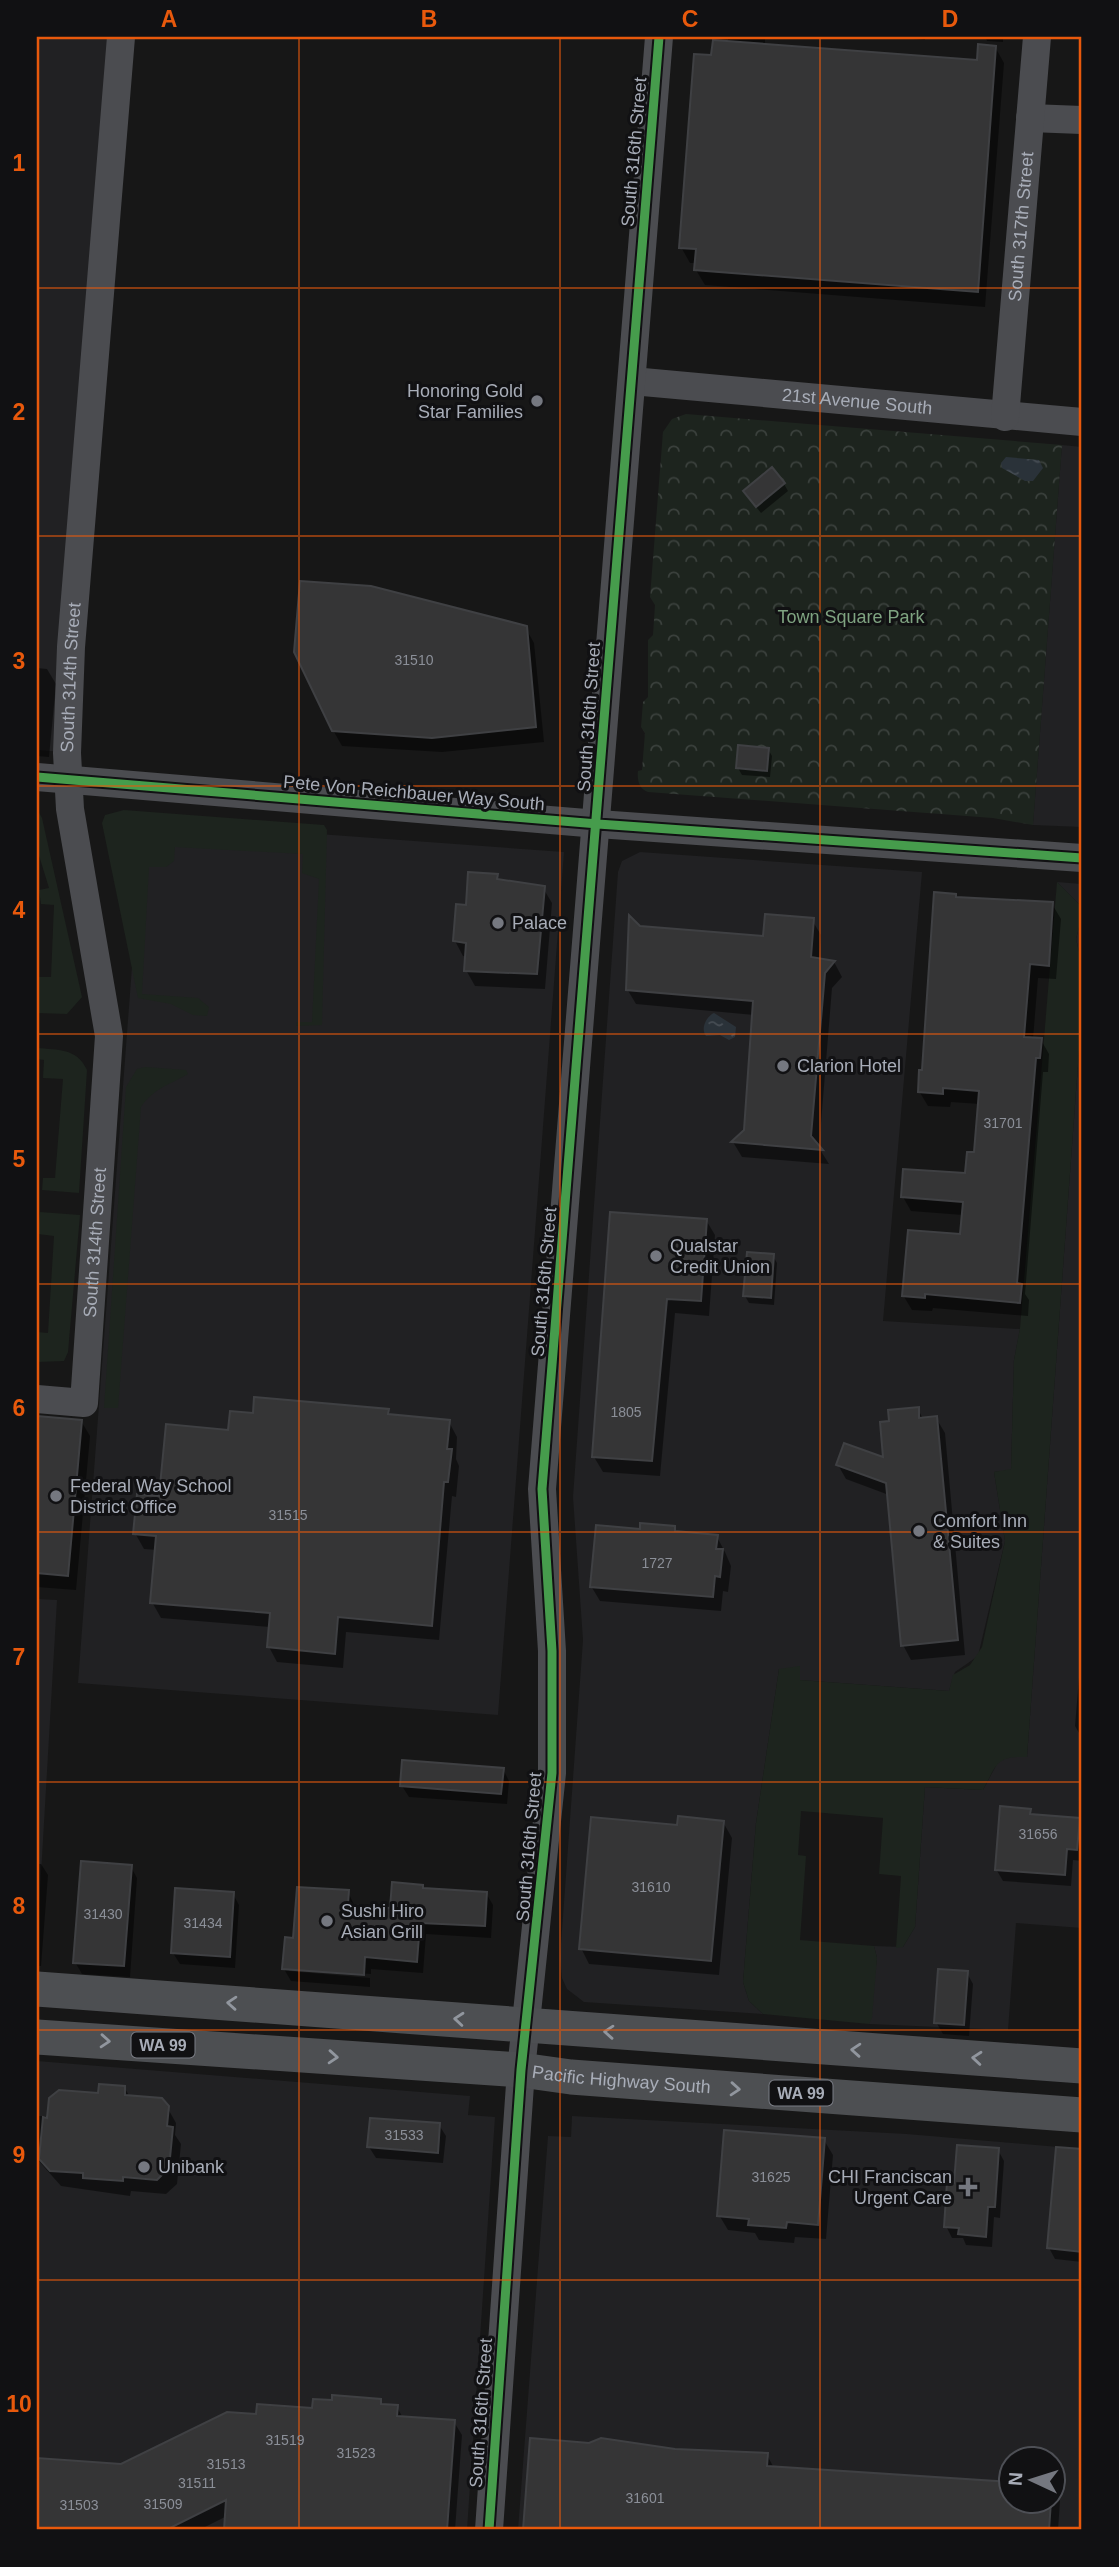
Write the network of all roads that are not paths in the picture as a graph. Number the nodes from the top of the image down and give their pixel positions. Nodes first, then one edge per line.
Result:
1 (121, 37) edge
2 (659, 37) edge
3 (1037, 37) edge
4 (1030, 118) junction
5 (1082, 120) edge
6 (632, 381) junction
7 (1005, 416) junction
8 (1082, 422) edge
9 (37, 777) edge
10 (67, 780) junction
11 (598, 824) junction
12 (1082, 858) edge
13 (37, 1399) edge
14 (37, 1989) edge
15 (101, 1993) junction
16 (37, 2010) edge
17 (527, 2025) junction
18 (37, 2037) edge
19 (1082, 2066) edge
20 (521, 2070) junction
21 (1082, 2094) edge
22 (965, 2105) junction
23 (1082, 2115) edge
24 (489, 2530) edge

1 - 10 street, South 314th Street
2 - 6 street, South 316th Street
3 - 4 street, South 317th Street
4 - 5 street
4 - 7 street, South 317th Street
6 - 7 street, 21st Avenue South
6 - 11 street, South 316th Street
7 - 8 street, 21st Avenue South
9 - 10 street, Pete Von Reichbauer Way South
10 - 11 street, Pete Von Reichbauer Way South
10 - 13 street, South 314th Street
11 - 12 street, Pete Von Reichbauer Way South
11 - 17 street, South 316th Street
14 - 15 main road
15 - 16 main road
17 -> 15 main road
19 -> 17 main road
17 - 20 street, South 316th Street
18 -> 20 main road, Pacific Highway South / WA 99
20 -> 22 main road, Pacific Highway South / WA 99
20 - 24 street, South 316th Street
21 - 22 main road
22 - 23 main road, Pacific Highway South / WA 99

